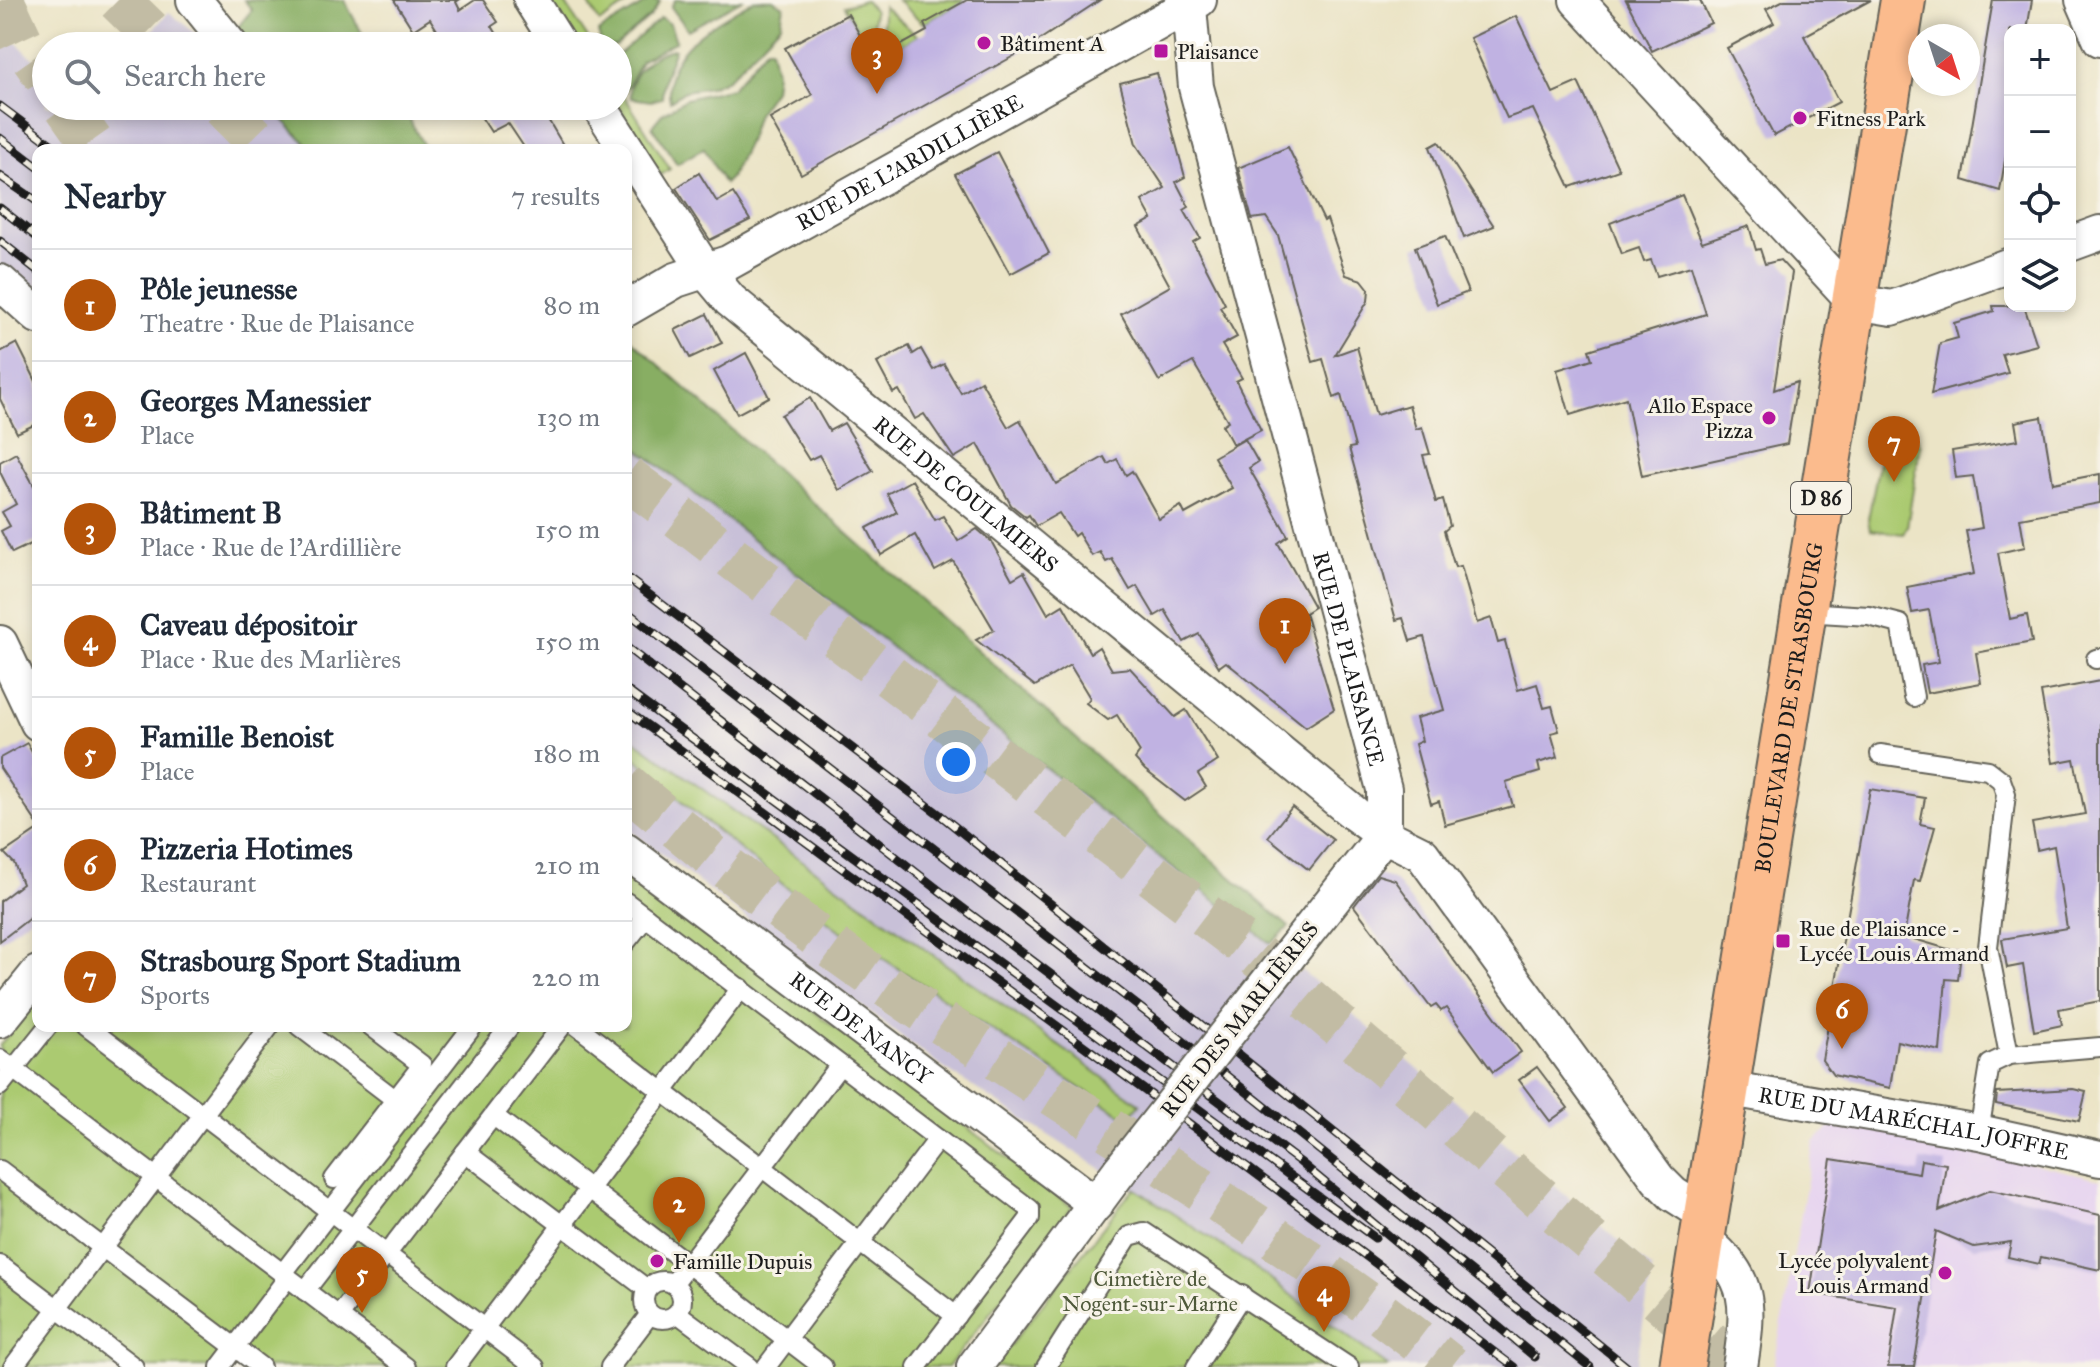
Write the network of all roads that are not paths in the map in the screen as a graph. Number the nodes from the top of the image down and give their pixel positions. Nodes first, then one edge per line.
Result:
1 (194, 0) edge
2 (531, 0) edge
3 (1577, 0) edge
4 (1903, 0) edge
5 (2083, 0) edge
6 (1194, 3) edge
7 (220, 32) edge
8 (551, 32) edge
9 (2100, 39) edge
10 (608, 120) edge
11 (624, 144) edge
12 (632, 157) edge
13 (2100, 233) edge
14 (2076, 242) edge
15 (2004, 267) edge
16 (705, 270) junction
17 (0, 282) edge
18 (1855, 302) junction
19 (632, 306) edge
20 (32, 311) edge
21 (1803, 612) junction
22 (4, 664) edge
23 (1914, 697) dead end
24 (32, 713) edge
25 (1880, 754) dead end
26 (1384, 835) junction
27 (632, 856) edge
28 (632, 906) edge
29 (646, 917) junction
30 (632, 934) edge
31 (32, 980) edge
32 (741, 988) junction
33 (0, 1020) edge
34 (42, 1032) edge
35 (94, 1032) edge
36 (266, 1032) edge
37 (307, 1032) edge
38 (379, 1032) edge
39 (468, 1032) edge
40 (505, 1032) edge
41 (557, 1032) edge
42 (585, 1032) edge
43 (2100, 1047) edge
44 (2009, 1055) junction
45 (7, 1064) edge
46 (840, 1065) junction
47 (0, 1086) edge
48 (1725, 1088) junction
49 (663, 1091) junction
50 (396, 1100) junction
51 (203, 1115) junction
52 (494, 1116) junction
53 (1979, 1132) junction
54 (938, 1139) junction
55 (465, 1152) junction
56 (2100, 1159) edge
57 (762, 1167) junction
58 (0, 1170) edge
59 (156, 1177) junction
60 (334, 1179) dead end
61 (589, 1189) junction
62 (1096, 1204) junction
63 (330, 1212) junction
64 (562, 1225) junction
65 (1704, 1226) junction
66 (353, 1229) junction
67 (859, 1241) junction
68 (103, 1247) junction
69 (387, 1255) junction
70 (688, 1264) junction
71 (0, 1265) edge
72 (285, 1275) junction
73 (673, 1284) junction
74 (647, 1289) junction
75 (305, 1291) junction
76 (1242, 1295) junction
77 (57, 1309) junction
78 (677, 1313) junction
79 (650, 1314) junction
80 (339, 1316) junction
81 (956, 1316) junction
82 (483, 1328) junction
83 (787, 1339) junction
84 (235, 1347) junction
85 (1742, 1354) edge
86 (13, 1367) edge
87 (134, 1367) edge
88 (220, 1367) edge
89 (261, 1367) edge
90 (406, 1367) edge
91 (455, 1367) edge
92 (535, 1367) edge
93 (610, 1367) edge
94 (750, 1367) edge
95 (766, 1367) edge
96 (823, 1367) edge
97 (917, 1367) edge
98 (974, 1367) edge
99 (1046, 1367) edge
100 (1196, 1367) edge
101 (1349, 1367) edge
102 (1682, 1367) edge

1 - 7 street
2 - 8 street
3 - 18 street
4 - 18 main road, BOULEVARD DE STRASBOURG / D 86
5 - 9 street
6 - 16 street, RUE DE L'ARDILLIÈRE
6 - 26 street, RUE DE PLAISANCE
10 - 11 street, RUE DE COULMIERS
12 - 16 street, RUE DE COULMIERS
13 - 14 street
15 - 18 street
16 - 19 street, RUE DE L'ARDILLIÈRE
16 - 26 street, RUE DE COULMIERS
17 - 20 street
18 - 21 main road, BOULEVARD DE STRASBOURG / D 86
21 - 23 lane
21 - 48 main road, BOULEVARD DE STRASBOURG / D 86
22 - 24 street
25 - 44 lane
26 - 62 street, RUE DES MARLIÈRES, bridge
26 - 65 street
27 - 62 street, RUE DE NANCY
28 - 29 lane
29 - 30 lane
29 - 32 lane
31 - 33 street
32 - 46 lane
32 - 49 lane
34 - 45 lane
35 - 51 lane
36 - 51 lane
37 - 50 lane
38 - 50 lane
39 - 63 lane
40 - 66 lane
41 - 52 lane
42 - 49 lane
43 - 44 lane
44 - 53 lane
45 - 47 lane
45 - 59 lane
46 - 54 lane
46 - 57 lane
48 - 53 street, RUE DU MARÉCHAL JOFFRE
48 - 65 main road, BOULEVARD DE STRASBOURG / D 86
49 - 57 lane
49 - 61 lane
50 - 60 lane
51 - 59 lane
51 - 63 lane
52 - 55 lane
52 - 61 lane
53 - 56 street, RUE DU MARÉCHAL JOFFRE
54 - 67 lane
54 - 81 lane
55 - 64 lane
55 - 69 lane
57 - 67 lane
57 - 70 lane
58 - 68 lane
59 - 68 lane
59 - 72 lane
61 - 64 lane
61 - 70 lane
62 - 98 street, RUE DES MARLIÈRES
63 - 66 lane
63 - 72 lane
64 - 74 lane
64 - 82 lane
65 - 85 street
65 - 102 main road, BOULEVARD DE STRASBOURG / D 86, bridge
66 - 69 lane
66 - 75 lane
67 - 81 lane
67 - 83 lane
68 - 77 lane
68 - 84 lane
69 - 80 lane
69 - 82 lane
70 - 73 lane
70 - 83 lane
71 - 77 lane
72 - 75 lane
72 - 84 lane
73 - 74 lane
73 - 78 lane
74 - 79 lane
75 - 80 lane
76 - 99 lane
76 - 100 lane
76 - 101 lane
77 - 86 lane
77 - 87 lane
78 - 79 lane
78 - 94 lane
79 - 93 lane
80 - 90 lane
81 - 97 lane
82 - 91 lane
82 - 92 lane
83 - 95 lane
83 - 96 lane
84 - 88 lane
84 - 89 lane

